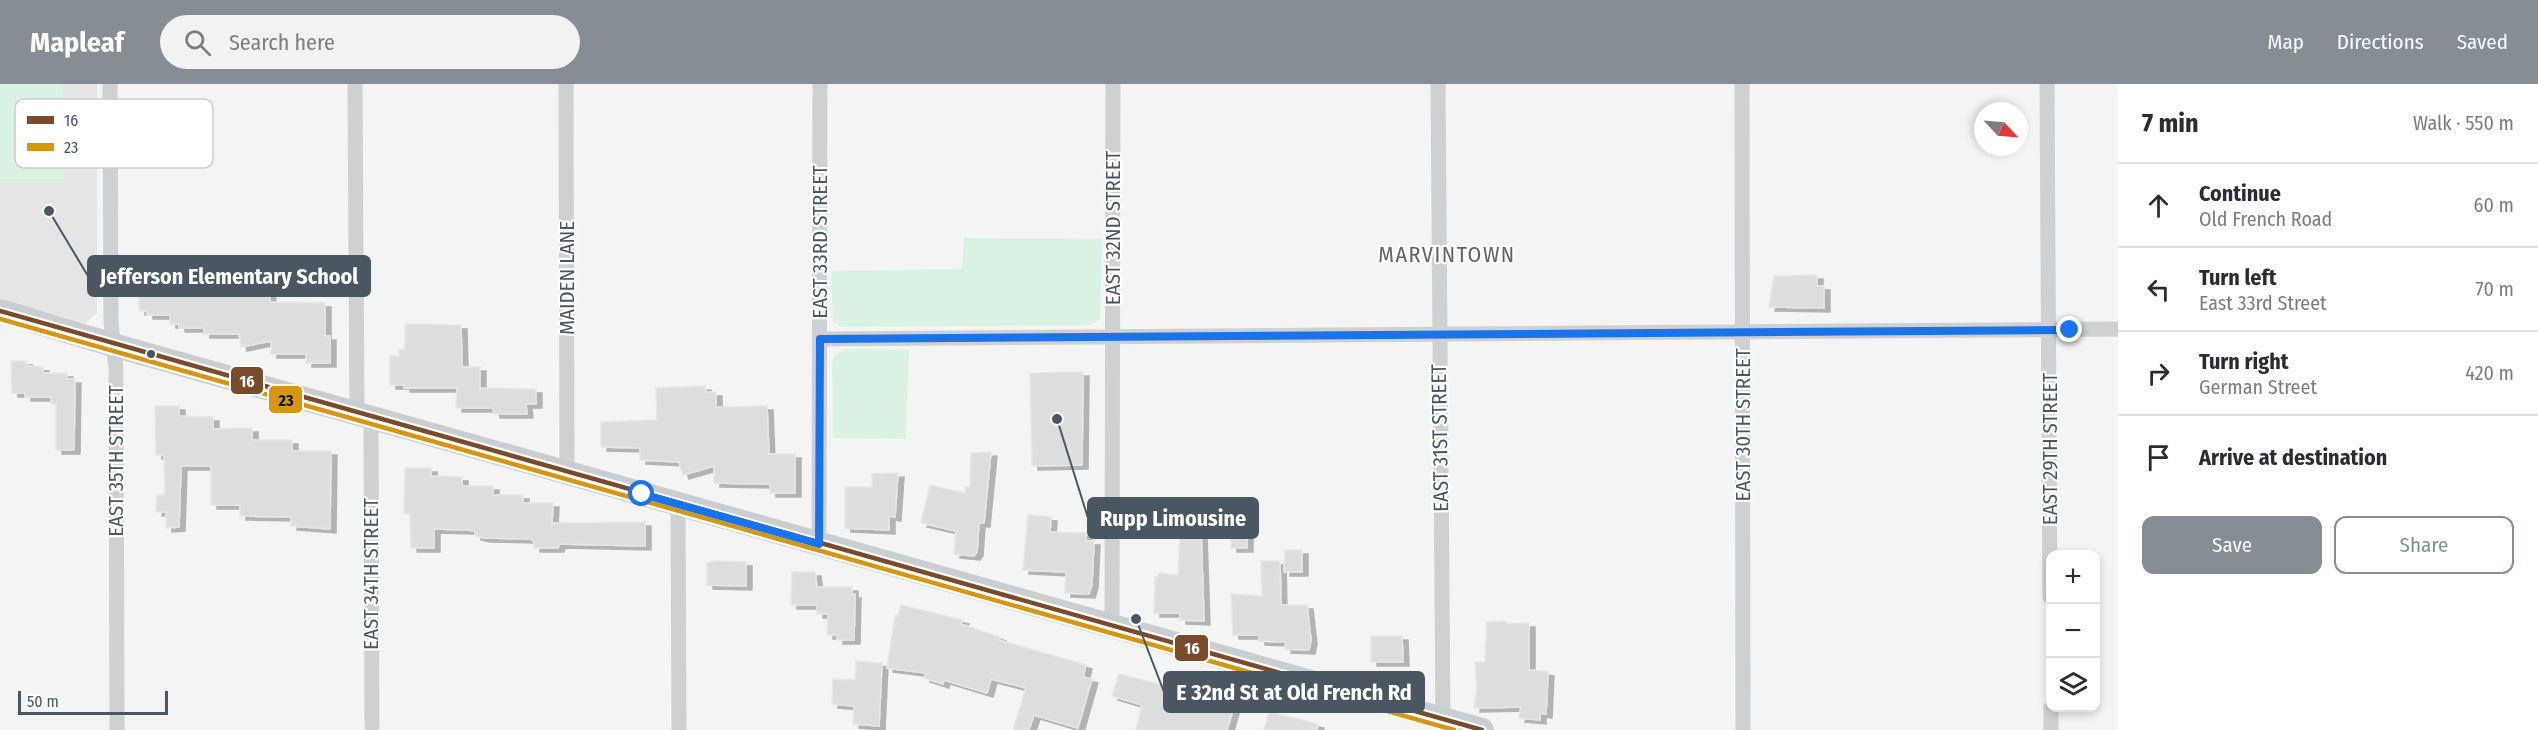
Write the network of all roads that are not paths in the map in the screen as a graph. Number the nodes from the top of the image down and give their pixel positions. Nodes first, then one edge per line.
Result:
1 (110, 84) edge
2 (355, 84) edge
3 (566, 84) edge
4 (820, 84) edge
5 (1113, 84) edge
6 (1438, 84) edge
7 (1742, 84) edge
8 (2047, 84) edge
9 (110, 99) edge
10 (111, 168) edge
11 (0, 311) edge
12 (2118, 329) edge
13 (2049, 330) junction
14 (1743, 331) junction
15 (1439, 333) junction
16 (1114, 336) junction
17 (820, 339) junction
18 (113, 345) junction
19 (364, 415) junction
20 (567, 471) junction
21 (678, 503) junction
22 (819, 544) junction
23 (2050, 550) edge
24 (1112, 624) junction
25 (2051, 712) edge
26 (1443, 720) junction
27 (117, 730) edge
28 (372, 730) edge
29 (679, 730) edge
30 (1482, 730) edge
31 (1743, 730) edge
32 (2051, 730) edge

1 - 9 street, EAST 35TH STREET
2 - 19 street, EAST 34TH STREET
3 - 20 street, MAIDEN LANE
4 - 17 street, EAST 33RD STREET
5 - 16 street, EAST 32ND STREET
6 - 15 street, EAST 31ST STREET
7 - 14 street, EAST 30TH STREET
8 - 13 street, EAST 29TH STREET
10 - 18 street, EAST 35TH STREET
11 - 18 main road
12 - 13 street
13 - 14 street
13 - 23 street, EAST 29TH STREET
14 - 15 street
14 - 31 street, EAST 30TH STREET
15 - 16 street
15 - 26 street, EAST 31ST STREET
16 - 17 street
16 - 24 street, EAST 32ND STREET
17 - 22 street, EAST 33RD STREET
18 - 19 main road
18 - 27 street, EAST 35TH STREET
19 - 20 main road
19 - 28 street, EAST 34TH STREET
20 - 21 main road
21 - 22 main road
21 - 29 street
22 - 24 main road
24 - 26 main road
25 - 32 street
26 - 30 main road

